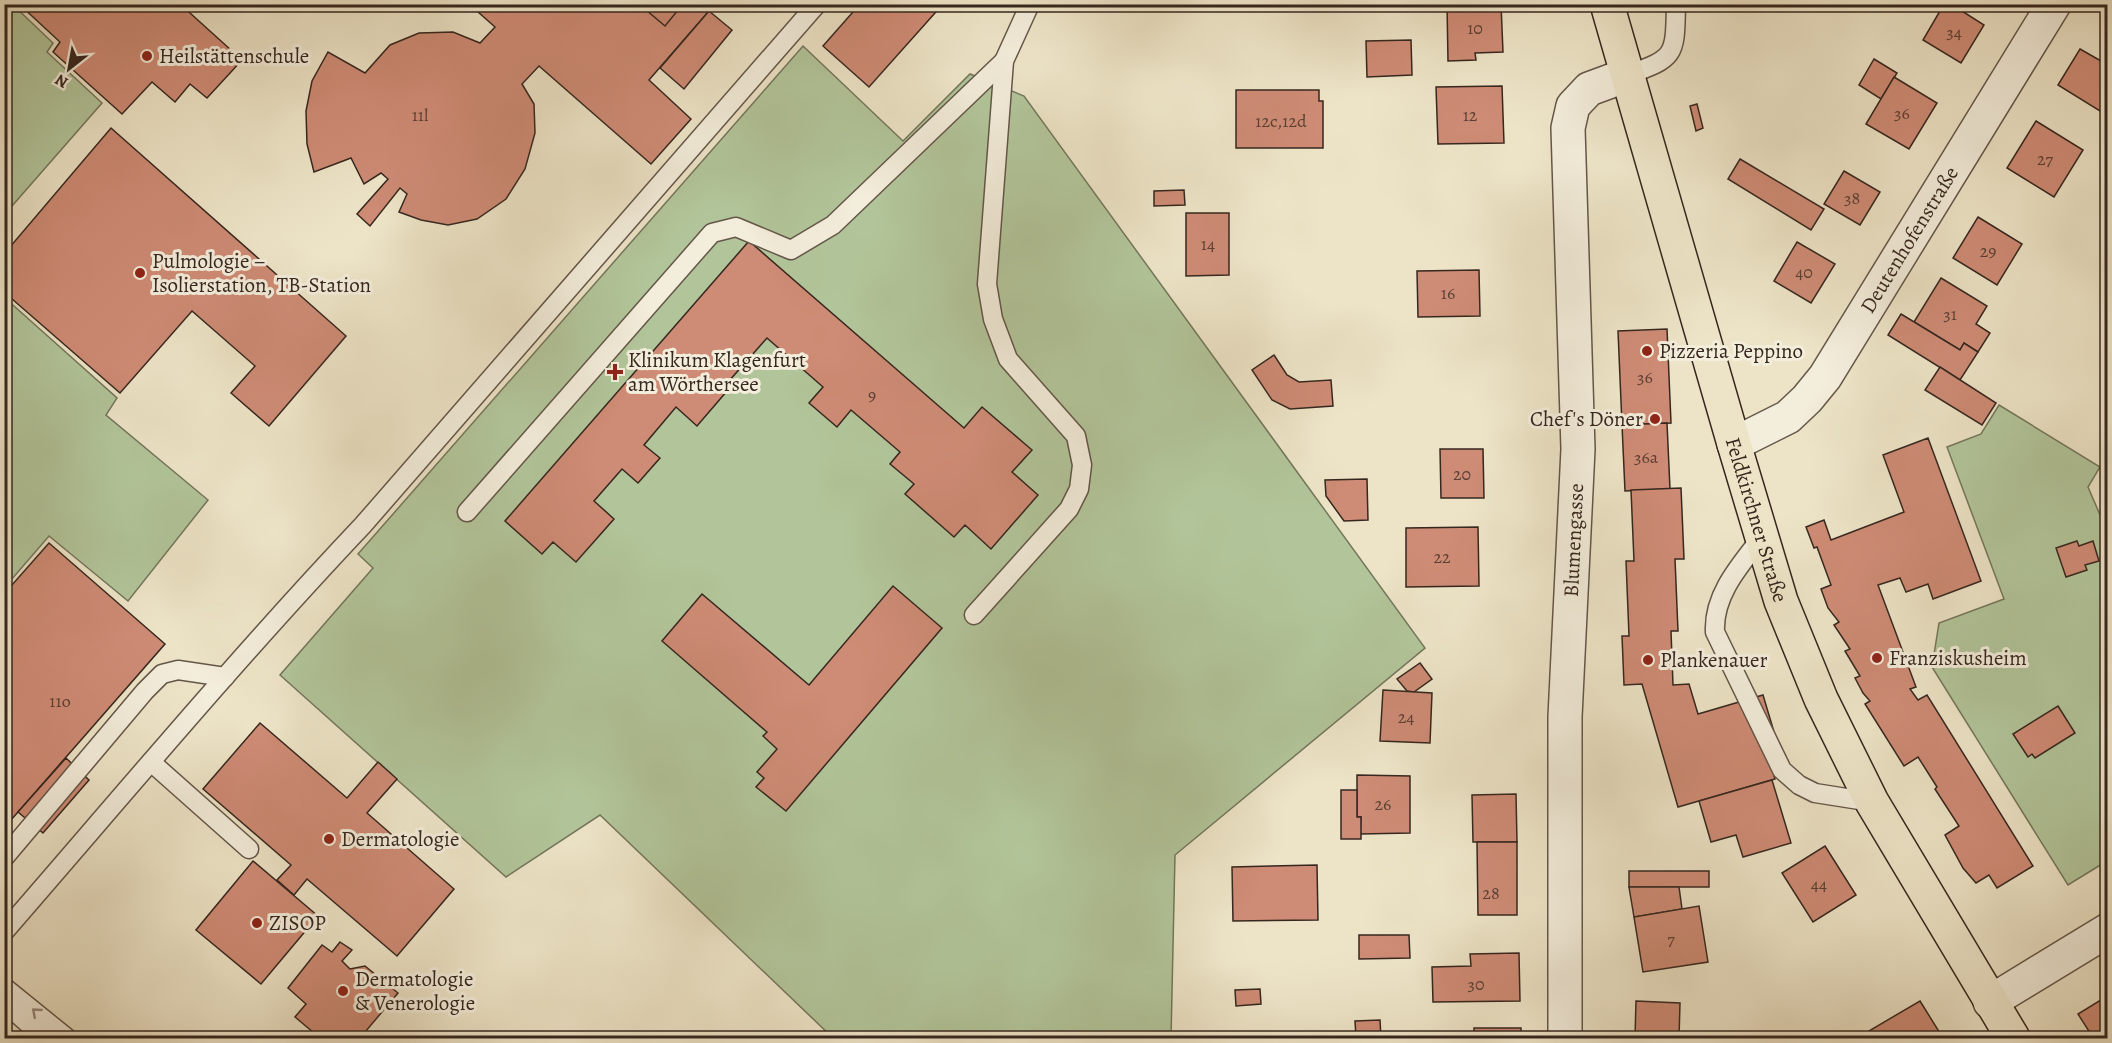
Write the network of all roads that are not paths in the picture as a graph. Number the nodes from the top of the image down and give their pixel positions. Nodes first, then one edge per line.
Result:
1 (817, 4) edge
2 (1030, 4) edge
3 (1607, 4) edge
4 (1676, 4) edge
5 (2054, 4) edge
6 (1004, 61) junction
7 (1626, 75) junction
8 (1734, 444) junction
9 (467, 512) dead end
10 (1762, 537) junction
11 (974, 615) dead end
12 (225, 677) junction
13 (151, 762) junction
14 (1872, 802) junction
15 (249, 849) dead end
16 (4, 858) edge
17 (2108, 930) edge
18 (4, 932) edge
19 (5, 997) edge
20 (1990, 1002) junction
21 (30, 1038) edge
22 (44, 1038) edge
23 (67, 1038) edge
24 (1565, 1038) edge
25 (2013, 1038) edge

1 - 12 lane
2 - 6 lane
3 - 7 main road, Feldkirchner Straße
4 - 7 lane
5 - 8 street, Deutenhofenstraße
6 - 9 lane
6 - 11 lane
7 - 8 main road, Feldkirchner Straße
7 - 24 street, Blumengasse
8 - 10 main road, Feldkirchner Straße
10 - 14 main road, Feldkirchner Straße
10 - 14 lane
12 - 13 lane
12 - 16 lane
13 - 15 lane
13 - 18 lane
14 - 20 main road, Feldkirchner Straße
17 - 20 street
19 - 21 lane
19 - 22 lane
23 -> 19 lane
20 - 25 main road, Feldkirchner Straße

